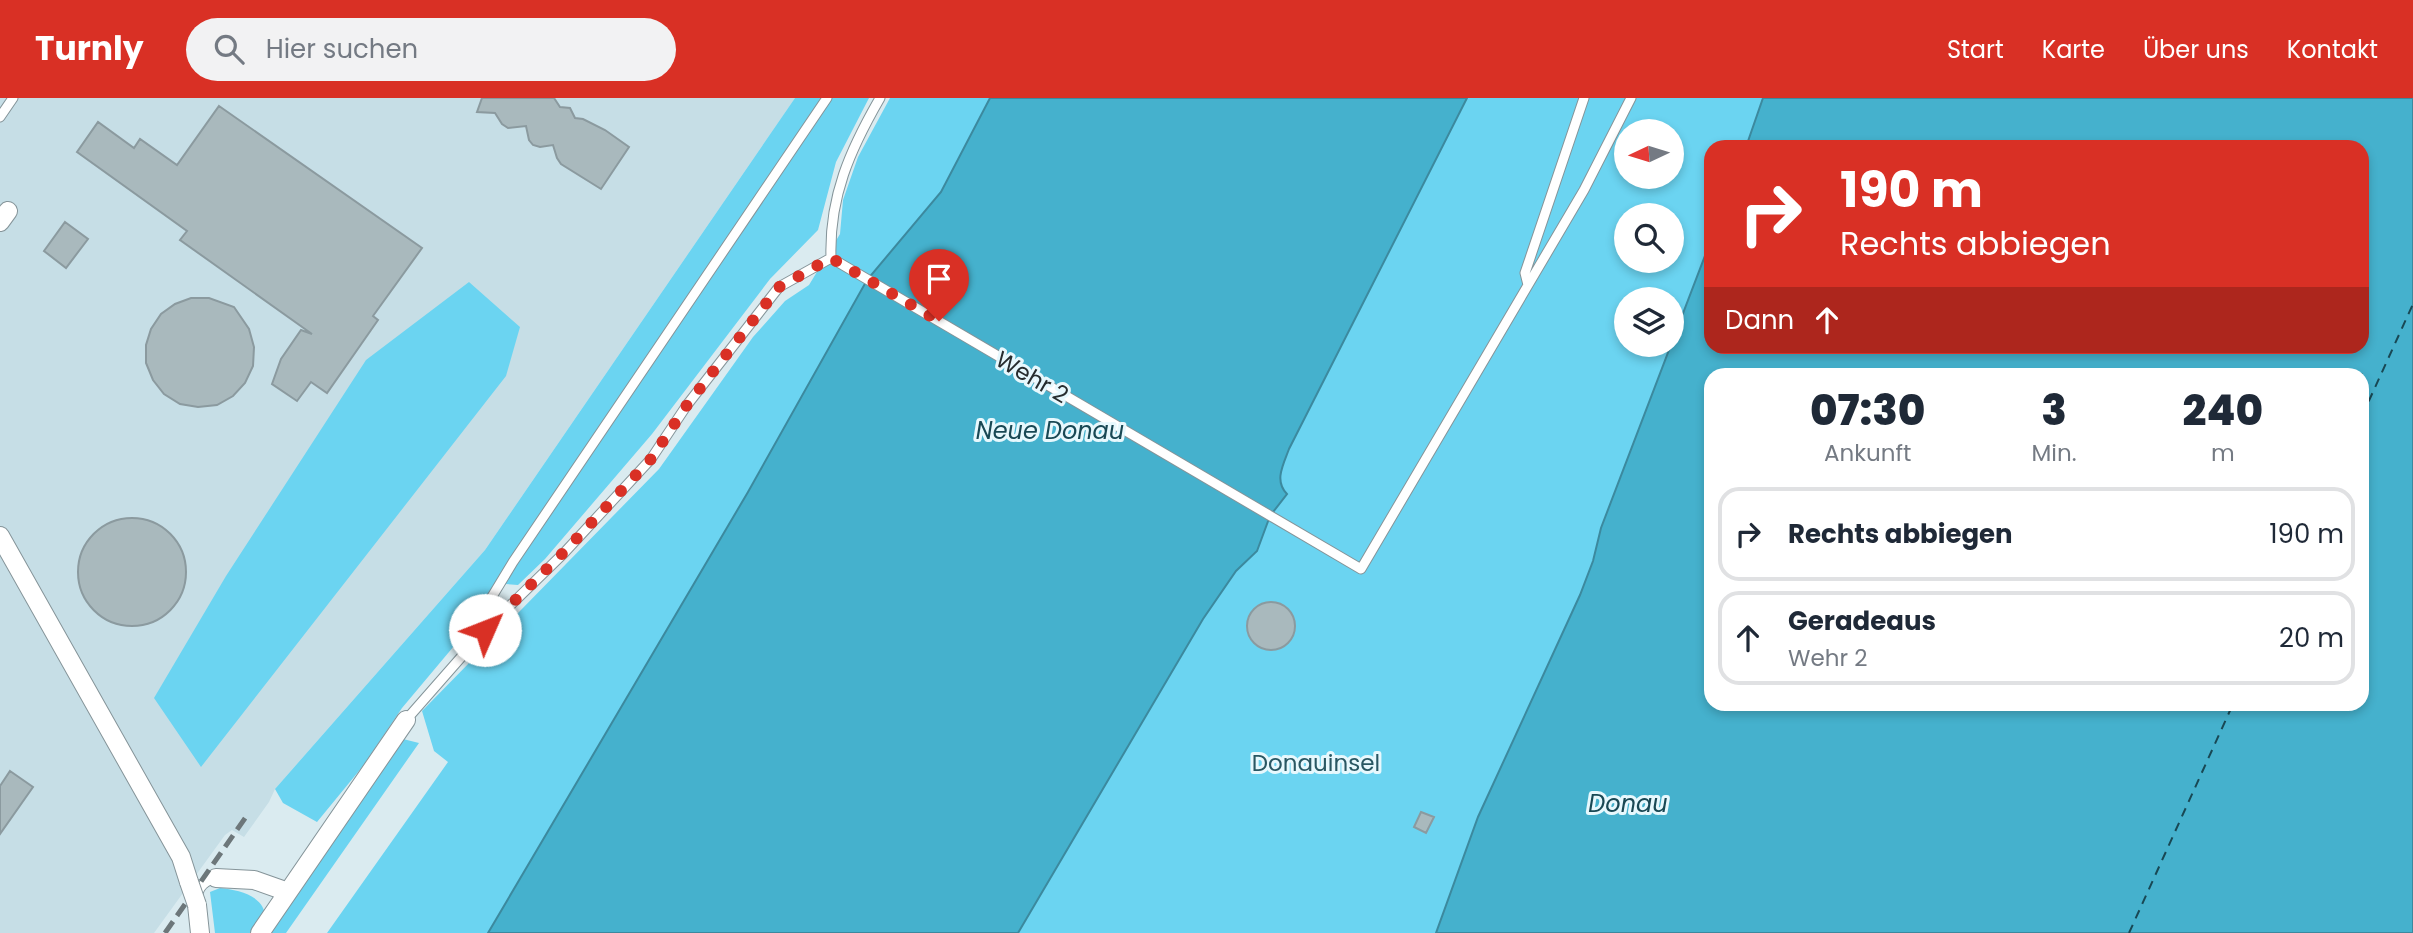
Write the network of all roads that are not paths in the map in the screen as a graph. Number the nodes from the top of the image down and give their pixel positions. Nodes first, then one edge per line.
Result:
1 (13, 98) edge
2 (827, 98) edge
3 (880, 98) edge
4 (1584, 98) edge
5 (1631, 98) edge
6 (0, 117) edge
7 (831, 258) junction
8 (1528, 285) junction
9 (0, 536) edge
10 (485, 630) junction
11 (406, 720) joint
12 (216, 878) joint
13 (288, 892) junction
14 (197, 905) junction
15 (200, 933) edge
16 (260, 933) edge

1 - 6 lane
2 - 10 lane
3 - 7 lane
4 - 8 lane
5 - 8 lane
7 - 8 lane, Wehr 2
7 - 10 lane
9 - 14 street, bridge
10 - 11 lane
11 - 13 street
12 - 13 street
12 - 14 lane
13 - 16 street
14 - 15 street

